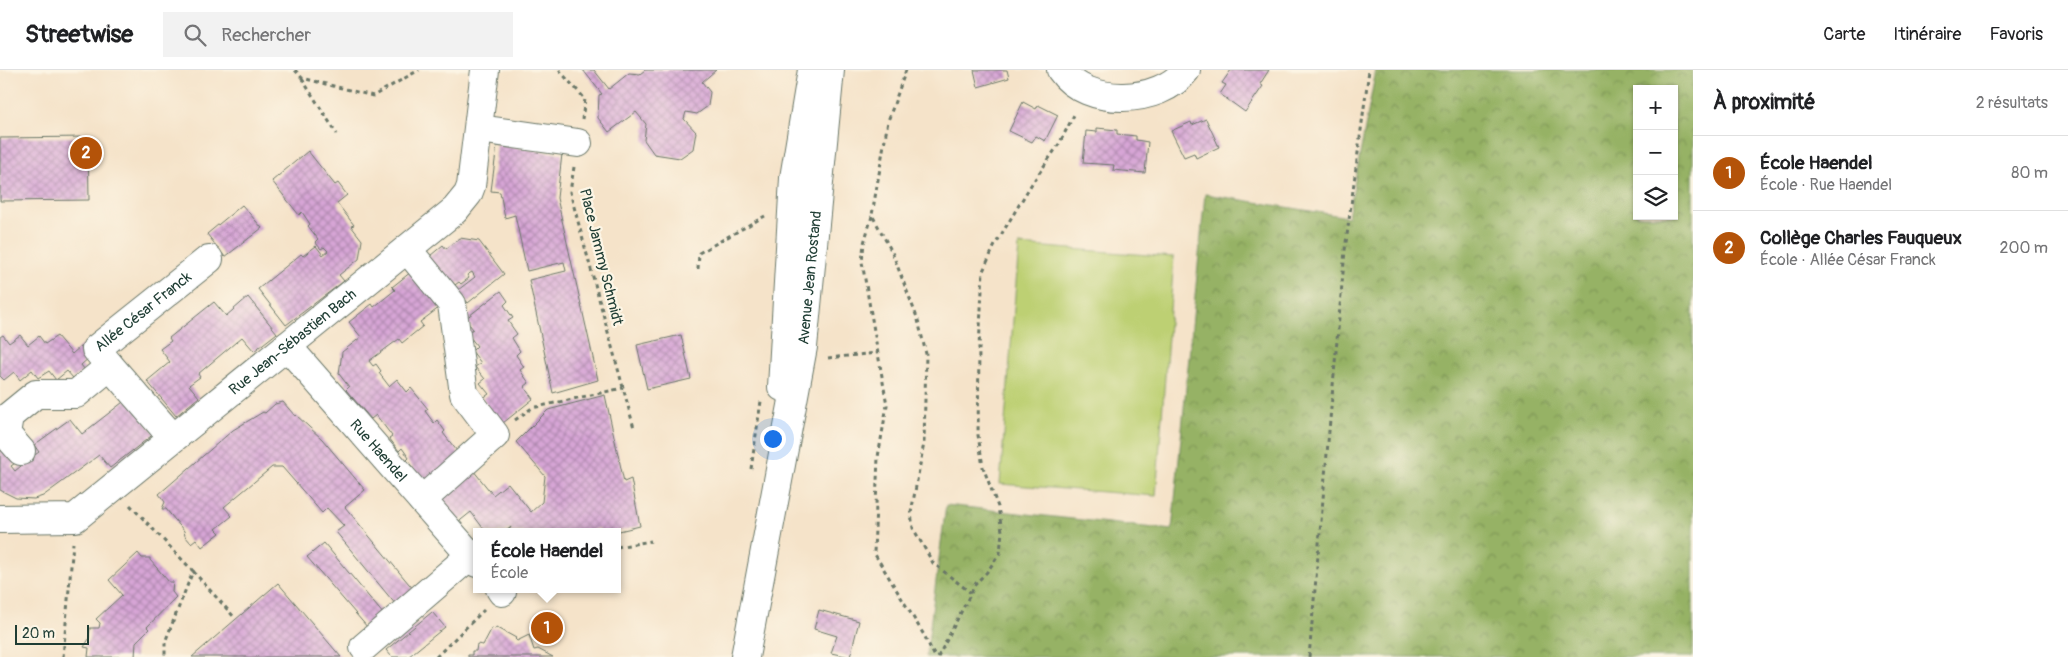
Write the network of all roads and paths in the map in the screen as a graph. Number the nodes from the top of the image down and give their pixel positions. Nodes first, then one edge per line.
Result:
1 (295, 70) edge
2 (419, 70) edge
3 (485, 70) edge
4 (559, 70) edge
5 (812, 70) edge
6 (830, 70) edge
7 (906, 70) edge
8 (1061, 70) edge
9 (1186, 70) edge
10 (1369, 70) edge
11 (302, 78) junction
12 (1088, 91) junction
13 (479, 130) junction
14 (337, 134) dead end
15 (578, 144) junction
16 (772, 212) dead end
17 (872, 215) junction
18 (407, 249) junction
19 (209, 258) dead end
20 (698, 269) dead end
21 (287, 346) junction
22 (877, 353) junction
23 (801, 361) junction
24 (110, 366) junction
25 (623, 388) junction
26 (762, 393) dead end
27 (634, 428) dead end
28 (495, 435) junction
29 (173, 438) junction
30 (21, 451) dead end
31 (751, 472) dead end
32 (777, 483) junction
33 (113, 487) junction
34 (422, 500) junction
35 (75, 518) junction
36 (0, 519) edge
37 (651, 540) dead end
38 (621, 546) edge
39 (473, 558) edge
40 (473, 560) edge
41 (193, 571) junction
42 (498, 593) edge
43 (971, 593) junction
44 (234, 617) dead end
45 (364, 647) dead end
46 (63, 657) edge
47 (165, 657) edge
48 (436, 657) edge
49 (745, 657) edge
50 (936, 657) edge
51 (1309, 657) edge

1 - 11 path
2 - 11 path
3 - 13 street, Rue Jean-Sébastien Bach
4 - 15 path, Place Jammy Schmidt
5 - 32 street, Avenue Jean Rostand
6 - 23 street, Avenue Jean Rostand
7 - 17 path
8 - 12 street
9 - 12 street
10 - 51 path
11 - 14 path
12 - 43 path
13 - 15 street
13 - 18 street, Rue Jean-Sébastien Bach
15 - 25 path, Place Jammy Schmidt
16 - 20 path
17 - 22 path
17 - 43 path
18 - 21 street, Rue Jean-Sébastien Bach
18 - 28 street
19 - 24 street, Allée César Franck
21 - 29 street, Rue Jean-Sébastien Bach
21 - 34 street, Rue Haendel
22 - 23 path
22 - 50 path
23 - 32 street, Avenue Jean Rostand
24 - 29 street, Allée César Franck
24 - 30 street, Allée César Franck
25 - 27 path, Place Jammy Schmidt
25 - 28 path
26 - 31 path
28 - 34 street
29 - 33 street, Rue Jean-Sébastien Bach
32 - 49 street, Avenue Jean Rostand
33 - 35 street, Rue Jean-Sébastien Bach
33 - 41 path
34 - 39 street, Rue Haendel
35 - 36 street
35 - 46 path
37 - 38 path
40 - 45 street, Rue Haendel
41 - 44 path
41 - 47 path
42 - 48 path
43 - 50 path

